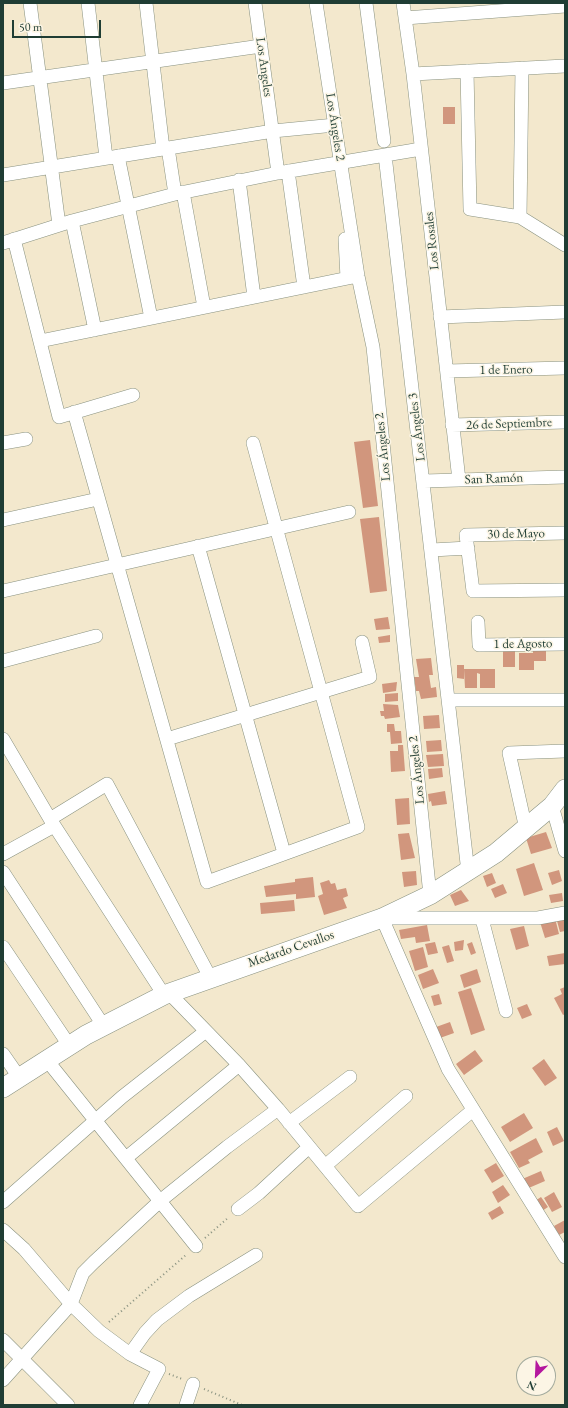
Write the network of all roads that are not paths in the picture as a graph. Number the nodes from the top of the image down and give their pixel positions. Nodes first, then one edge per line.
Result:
1 (30, 3) edge
2 (88, 3) edge
3 (146, 3) edge
4 (255, 3) edge
5 (316, 3) edge
6 (366, 3) edge
7 (403, 3) edge
8 (565, 6) edge
9 (405, 18) junction
10 (261, 46) junction
11 (152, 61) junction
12 (565, 66) edge
13 (95, 68) junction
14 (522, 68) junction
15 (467, 71) junction
16 (413, 74) junction
17 (40, 77) junction
18 (3, 83) edge
19 (334, 125) junction
20 (273, 131) junction
21 (384, 141) dead end
22 (165, 148) junction
23 (421, 149) junction
24 (385, 155) junction
25 (112, 157) junction
26 (341, 164) junction
27 (51, 167) junction
28 (283, 172) junction
29 (3, 174) edge
30 (239, 180) junction
31 (179, 193) junction
32 (128, 206) junction
33 (520, 217) junction
34 (72, 221) junction
35 (59, 225) junction
36 (9, 241) edge
37 (565, 245) edge
38 (353, 277) junction
39 (304, 287) junction
40 (254, 297) junction
41 (204, 308) junction
42 (565, 312) edge
43 (440, 317) junction
44 (151, 318) junction
45 (95, 330) junction
46 (40, 341) junction
47 (565, 368) edge
48 (447, 371) junction
49 (133, 395) dead end
50 (74, 412) junction
51 (565, 422) edge
52 (452, 425) junction
53 (26, 439) dead end
54 (3, 443) edge
55 (253, 444) dead end
56 (565, 477) edge
57 (459, 480) junction
58 (424, 481) junction
59 (98, 499) junction
60 (349, 512) dead end
61 (3, 520) edge
62 (276, 529) junction
63 (565, 533) edge
64 (467, 542) junction
65 (198, 546) junction
66 (432, 550) junction
67 (565, 590) edge
68 (3, 591) edge
69 (478, 622) dead end
70 (96, 636) dead end
71 (362, 642) dead end
72 (565, 644) edge
73 (3, 661) edge
74 (321, 692) junction
75 (448, 700) junction
76 (565, 700) edge
77 (246, 715) junction
78 (3, 739) edge
79 (167, 739) junction
80 (565, 751) edge
81 (565, 789) edge
82 (552, 806) junction
83 (52, 822) junction
84 (526, 829) junction
85 (565, 851) edge
86 (284, 853) junction
87 (3, 854) edge
88 (3, 872) edge
89 (468, 872) junction
90 (430, 895) junction
91 (565, 913) edge
92 (382, 918) junction
93 (482, 919) junction
94 (3, 947) edge
95 (210, 977) junction
96 (166, 994) junction
97 (506, 1011) dead end
98 (103, 1025) junction
99 (206, 1031) junction
100 (69, 1045) junction
101 (3, 1054) edge
102 (46, 1059) junction
103 (238, 1066) junction
104 (19, 1077) junction
105 (350, 1077) dead end
106 (3, 1088) edge
107 (406, 1096) dead end
108 (278, 1109) junction
109 (473, 1110) junction
110 (95, 1120) junction
111 (289, 1123) junction
112 (309, 1147) junction
113 (126, 1158) junction
114 (325, 1166) junction
115 (160, 1201) junction
116 (3, 1202) edge
117 (238, 1209) road end
118 (3, 1230) edge
119 (196, 1246) road end
120 (256, 1255) dead end
121 (565, 1257) edge
122 (71, 1304) junction
123 (3, 1340) edge
124 (130, 1354) junction
125 (22, 1359) junction
126 (3, 1380) edge
127 (194, 1384) road end
128 (68, 1405) edge
129 (140, 1405) edge
130 (186, 1405) edge

1 - 17 street
2 - 13 street
3 - 11 street
4 - 10 street, Los Angeles
5 - 19 street, Los Ángeles 2
6 - 21 street
7 - 9 street, Los Rosales
8 - 9 street
9 - 16 street, Los Rosales
10 - 11 street
10 - 20 street, Los Angeles
11 - 13 street
11 - 22 street
12 - 14 street
13 - 17 street
13 - 25 street
14 - 15 street
14 - 33 street
15 - 16 street
15 - 33 street
16 - 23 street, Los Rosales
17 - 18 street
17 - 27 street
19 - 20 street
19 - 26 street, Los Ángeles 2
20 - 22 street
20 - 28 street, Los Angeles
22 - 25 street
22 - 31 street
23 - 24 street
23 - 43 street, Los Rosales
24 - 26 street
24 - 58 street, Los Ángeles 3
25 - 27 street
25 - 32 street
26 - 28 street
26 - 38 street, Los Ángeles 2
27 - 29 street
27 - 35 street
28 - 30 street
28 - 39 street, Los Angeles
30 - 31 street
30 - 40 street
31 - 32 street
31 - 41 street
32 - 34 street
32 - 44 street
33 - 37 street
34 - 35 street
34 - 45 street
35 - 36 street
36 - 46 street
38 - 39 street
38 - 90 street, Los Ángeles 2
39 - 40 street
40 - 41 street
41 - 44 street
42 - 43 street
43 - 48 street, Los Rosales
44 - 45 street
45 - 46 street
46 - 50 street
47 - 48 street, 1 de Enero
48 - 52 street, Los Rosales
49 - 50 street
50 - 59 street
51 - 52 street, 26 de Septiembre
52 - 57 street, Los Rosales
53 - 54 street
55 - 62 street
56 - 57 street, San Ramón
57 - 58 street, San Ramón
58 - 66 street, Los Ángeles 3
59 - 61 street
59 - 79 street
60 - 62 street
62 - 65 street
62 - 74 street
63 - 64 street, 30 de Mayo
64 - 66 street, 30 de Mayo
64 - 67 street
65 - 68 street
65 - 77 street
66 - 75 street, Los Ángeles 3
69 - 72 street, 1 de Agosto
70 - 73 street
71 - 74 street
74 - 77 street
74 - 86 street
75 - 76 street
75 - 89 street, Los Ángeles 3
77 - 79 street
77 - 86 street
78 - 83 street
79 - 86 street
80 - 84 street
81 - 82 street, Medardo Cevallos
82 - 84 street, Medardo Cevallos
82 - 85 street
83 - 87 street
83 - 95 street
83 - 96 street
84 - 89 street, Medardo Cevallos
88 - 98 street
89 - 90 street, Medardo Cevallos
90 - 92 street, Medardo Cevallos
91 - 93 street
92 - 93 street
92 - 95 street, Medardo Cevallos
92 - 109 street
93 - 97 street
94 - 100 street
95 - 96 street, Medardo Cevallos
96 - 98 street, Medardo Cevallos
96 - 99 street
98 - 100 street, Medardo Cevallos
99 - 103 street
99 - 110 street
100 - 102 street, Medardo Cevallos
101 - 104 street
102 - 104 street, Medardo Cevallos
102 - 110 street
103 - 108 street
103 - 113 street
104 - 106 street, Medardo Cevallos
105 - 111 street
107 - 114 street
108 - 111 street
108 - 115 street
109 - 114 street
109 - 121 street
110 - 113 street
110 - 116 street
111 - 112 street
112 - 114 street
112 - 117 street
113 - 115 street
115 - 119 street
115 - 122 street
118 - 122 street
120 - 124 street
122 - 124 street
122 - 125 street
123 - 125 street
124 - 129 street
125 - 126 street
125 - 128 street
127 - 130 street

